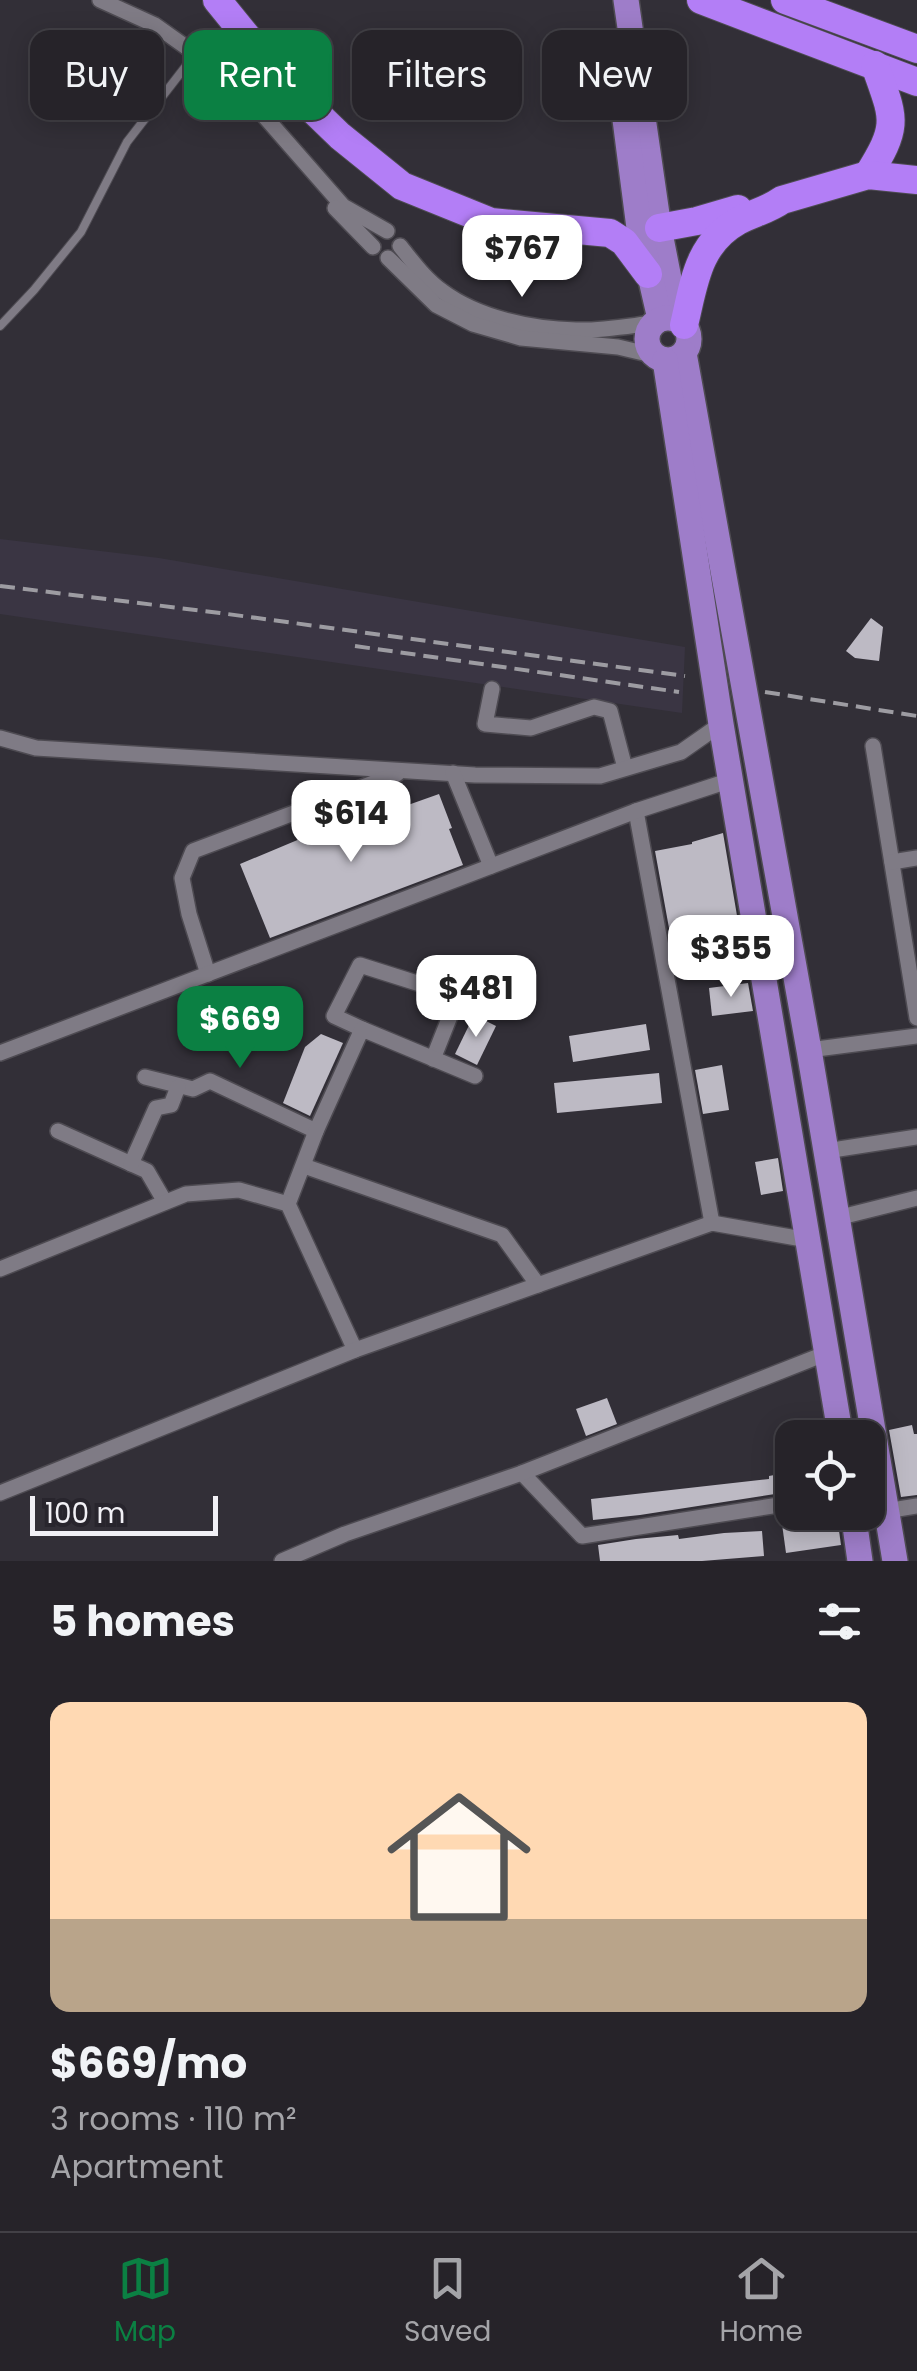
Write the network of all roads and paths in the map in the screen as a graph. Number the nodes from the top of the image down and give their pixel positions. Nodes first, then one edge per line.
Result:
1 (100, 0) edge
2 (217, 0) edge
3 (610, 0) edge
4 (626, 0) edge
5 (701, 0) edge
6 (785, 0) edge
7 (120, 10) junction
8 (621, 29) junction
9 (917, 50) edge
10 (184, 58) edge
11 (875, 65) junction
12 (184, 70) edge
13 (917, 82) edge
14 (255, 120) edge
15 (868, 175) junction
16 (917, 180) edge
17 (782, 200) junction
18 (659, 228) junction
19 (387, 230) junction
20 (373, 248) junction
21 (394, 252) junction
22 (648, 274) junction
23 (0, 326) edge
24 (669, 337) junction
25 (492, 690) dead end
26 (721, 724) junction
27 (0, 738) edge
28 (873, 746) dead end
29 (625, 768) junction
30 (406, 770) junction
31 (453, 774) junction
32 (731, 780) junction
33 (636, 811) junction
34 (917, 858) edge
35 (892, 862) junction
36 (491, 866) junction
37 (909, 919) edge
38 (208, 974) junction
39 (917, 1018) edge
40 (362, 1029) junction
41 (917, 1036) edge
42 (809, 1050) junction
43 (0, 1053) edge
44 (432, 1059) junction
45 (475, 1076) dead end
46 (146, 1077) dead end
47 (178, 1087) junction
48 (58, 1131) dead end
49 (316, 1131) junction
50 (917, 1137) edge
51 (826, 1151) junction
52 (131, 1164) junction
53 (304, 1166) junction
54 (917, 1198) edge
55 (165, 1202) junction
56 (288, 1204) junction
57 (837, 1218) junction
58 (712, 1223) junction
59 (808, 1240) junction
60 (0, 1269) edge
61 (538, 1285) junction
62 (355, 1350) junction
63 (828, 1354) junction
64 (838, 1420) edge
65 (522, 1473) junction
66 (0, 1493) edge
67 (775, 1506) edge
68 (917, 1506) edge
69 (886, 1511) junction
70 (856, 1530) edge
71 (282, 1561) edge
72 (860, 1561) edge
73 (895, 1561) edge

1 - 7 street
2 - 22 highway
3 - 8 main road
4 - 8 main road
5 - 11 highway
6 - 9 highway
7 - 10 street
7 - 19 street
8 - 18 main road
8 - 22 main road
11 - 13 highway
11 - 15 highway
12 - 23 lane
14 - 20 street
15 - 16 highway
15 - 17 highway
17 - 18 highway
17 - 24 highway
18 - 24 main road
19 - 20 street
19 - 21 street
20 - 21 street
21 - 24 street
21 - 24 street
22 - 24 main road
24 - 26 main road
24 - 42 main road
25 - 29 street
26 - 29 street
26 - 32 main road
27 - 30 street
28 - 35 street
29 - 31 street
30 - 31 street
30 - 38 street
31 - 36 street
32 - 33 street
32 - 59 main road
33 - 36 street
33 - 58 street
34 - 35 street
35 - 37 street
36 - 38 street
37 - 39 street
38 - 43 street
40 - 44 street
40 - 44 street
40 - 49 street
41 - 42 street
42 - 51 main road
44 - 45 street
46 - 47 street
47 - 49 street
47 - 52 street
48 - 52 street
49 - 53 street
50 - 51 street
51 - 57 main road
52 - 55 street
53 - 56 street
53 - 61 street
54 - 57 street
55 - 56 street
55 - 60 street
56 - 62 street
57 - 69 main road
58 - 59 street
58 - 61 street
59 - 63 main road
61 - 62 street
62 - 66 street
63 - 64 main road
63 - 65 street
65 - 67 street
65 - 71 street
68 - 69 street
69 - 73 main road
70 - 72 main road

